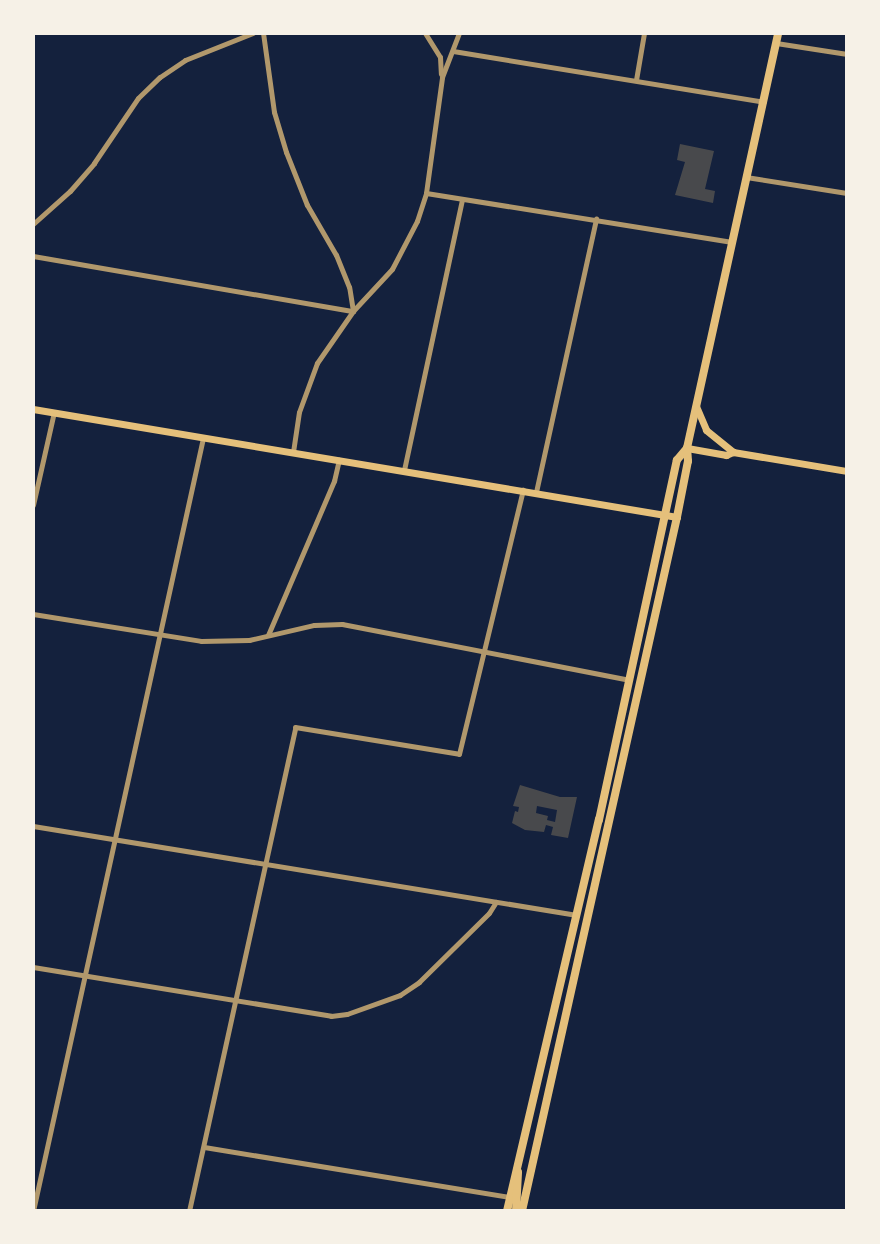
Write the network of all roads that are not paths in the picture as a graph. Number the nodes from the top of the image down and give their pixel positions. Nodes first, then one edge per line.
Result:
1 (253, 33) edge
2 (263, 33) edge
3 (425, 33) edge
4 (459, 33) edge
5 (644, 33) edge
6 (777, 38) edge
7 (453, 51) junction
8 (847, 54) edge
9 (442, 77) junction
10 (636, 80) junction
11 (764, 102) junction
12 (746, 177) junction
13 (426, 193) junction
14 (847, 193) edge
15 (462, 199) junction
16 (596, 219) junction
17 (33, 224) edge
18 (732, 242) junction
19 (33, 256) edge
20 (353, 311) junction
21 (696, 406) junction
22 (33, 409) edge
23 (54, 412) junction
24 (203, 438) junction
25 (687, 448) junction
26 (293, 452) junction
27 (733, 452) junction
28 (339, 460) junction
29 (404, 470) junction
30 (847, 471) edge
31 (523, 490) junction
32 (536, 492) junction
33 (33, 505) edge
34 (666, 514) junction
35 (677, 517) junction
36 (33, 614) edge
37 (159, 635) junction
38 (268, 635) junction
39 (485, 651) junction
40 (629, 680) junction
41 (33, 826) edge
42 (116, 839) junction
43 (266, 863) junction
44 (496, 902) junction
45 (577, 915) junction
46 (33, 967) edge
47 (85, 975) junction
48 (236, 1000) junction
49 (204, 1147) junction
50 (518, 1162) junction
51 (510, 1197) junction
52 (33, 1211) edge
53 (189, 1211) edge
54 (507, 1211) edge
55 (516, 1211) edge
56 (522, 1211) edge

1 - 17 street
2 - 20 street
3 - 9 street
4 - 7 street
5 - 10 street
6 - 8 street
6 - 11 main road
7 - 9 street
7 - 10 street
9 - 13 street
10 - 11 street
11 - 12 main road
12 - 14 street
12 - 18 main road
13 - 15 street
13 - 20 street
15 - 16 street
15 - 29 street
16 - 18 street
16 - 32 street
18 - 21 main road
19 - 20 street
20 - 26 street
21 - 25 main road
21 - 27 main road
22 - 23 main road
23 - 24 main road
23 - 33 street
24 - 26 main road
24 - 37 street
25 - 27 main road
25 - 34 main road
25 - 35 main road
26 - 28 main road
27 - 30 main road
28 - 29 main road
28 - 38 street
29 - 31 main road
31 - 32 main road
31 - 39 street
32 - 34 main road
34 - 35 main road
34 - 40 main road
35 - 56 main road
36 - 37 street
37 - 38 street
37 - 42 street
38 - 39 street
39 - 40 street
39 - 43 street
40 - 45 main road
41 - 42 street
42 - 43 street
42 - 47 street
43 - 44 street
43 - 48 street
44 - 45 street
44 - 48 street
45 - 50 main road
46 - 47 street
47 - 48 street
47 - 52 street
48 - 49 street
49 - 51 street
49 - 53 street
50 - 51 main road
50 - 55 main road
51 - 54 main road

